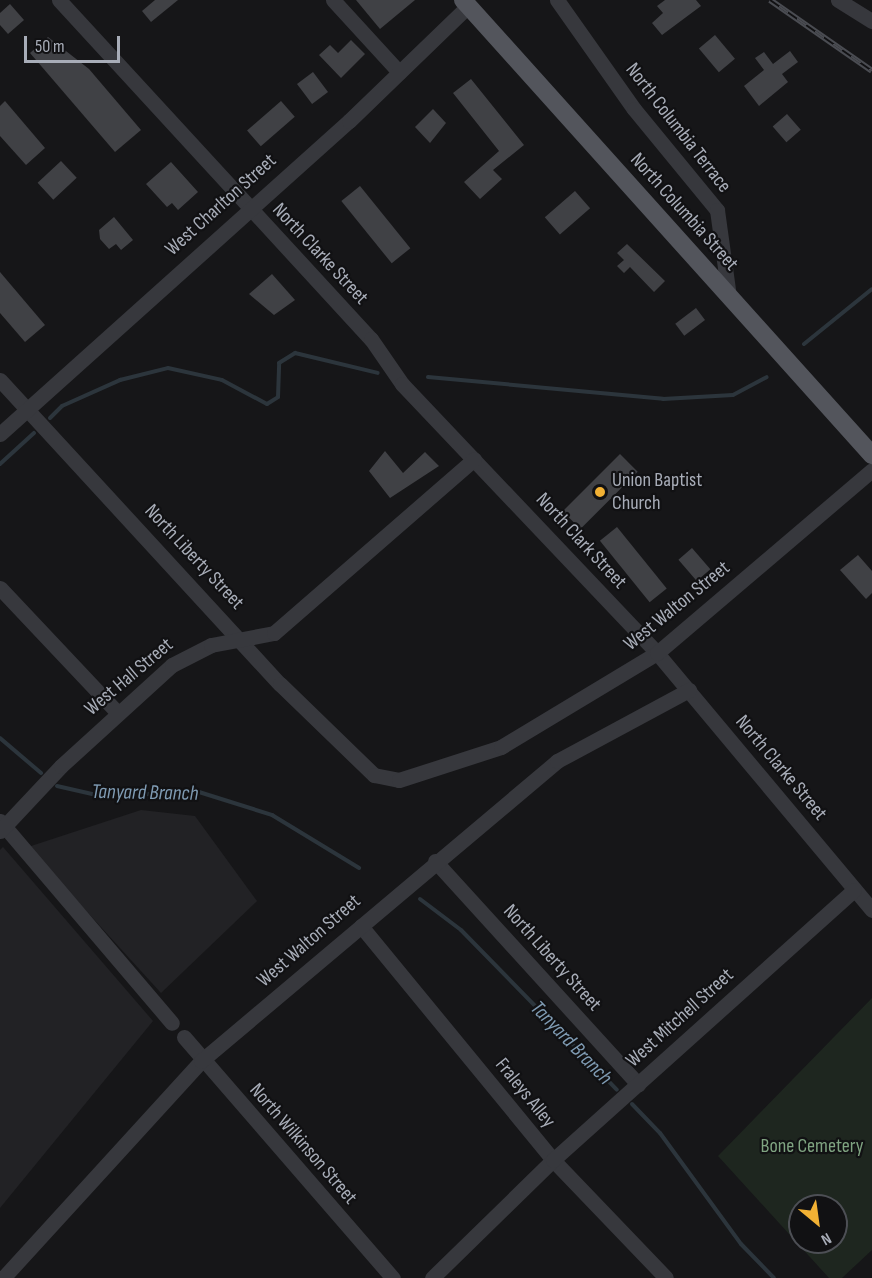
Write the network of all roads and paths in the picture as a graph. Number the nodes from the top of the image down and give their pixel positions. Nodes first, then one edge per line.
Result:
1 (59, 0) edge
2 (333, 0) edge
3 (557, 0) edge
4 (838, 0) edge
5 (465, 3) edge
6 (872, 21) edge
7 (399, 72) junction
8 (248, 208) junction
9 (729, 296) junction
10 (0, 380) edge
11 (26, 410) junction
12 (0, 434) edge
13 (872, 455) edge
14 (474, 459) junction
15 (872, 470) edge
16 (0, 588) edge
17 (243, 640) junction
18 (657, 653) junction
19 (689, 690) junction
20 (117, 712) junction
21 (358, 761) joint
22 (2, 826) edge
23 (435, 861) junction
24 (854, 890) junction
25 (872, 910) edge
26 (361, 926) junction
27 (172, 1023) dead end
28 (184, 1037) dead end
29 (201, 1061) junction
30 (639, 1084) junction
31 (553, 1160) junction
32 (1, 1278) edge
33 (393, 1278) edge
34 (432, 1278) edge
35 (666, 1278) edge

1 - 8 street, North Clarke Street
2 - 7 street
3 - 9 street, North Columbia Terrace
4 - 6 street
5 - 7 street, West Charlton Street
5 - 9 main road, North Columbia Street
7 - 8 street, West Charlton Street
8 - 11 street, West Charlton Street
8 - 14 street, North Clarke Street
9 - 13 main road, North Columbia Street
10 - 11 street, North Liberty Street
11 - 12 street, West Charlton Street
11 - 17 street, North Liberty Street
14 - 17 street, West Hall Street
14 - 18 street, North Clark Street
15 - 18 street, West Walton Street
16 - 20 street
17 - 20 street, West Hall Street
17 - 21 street, North Liberty Street
18 - 19 street, North Clarke Street
18 - 21 street, West Walton Street
19 - 23 street, West Walton Street
19 - 24 street, North Clarke Street
20 - 22 street, West Hall Street
22 - 27 street
23 - 26 street, West Walton Street
23 - 30 street, North Liberty Street
24 - 25 street, North Clarke Street
24 - 30 street, West Mitchell Street
26 - 29 street, West Walton Street
26 - 31 street, Fraleys Alley
28 - 29 street, North Wilkinson Street
29 - 32 street, West Walton Street
29 - 33 street, North Wilkinson Street
30 - 31 street, West Mitchell Street
31 - 34 street, West Mitchell Street
31 - 35 street, Fraleys Alley

